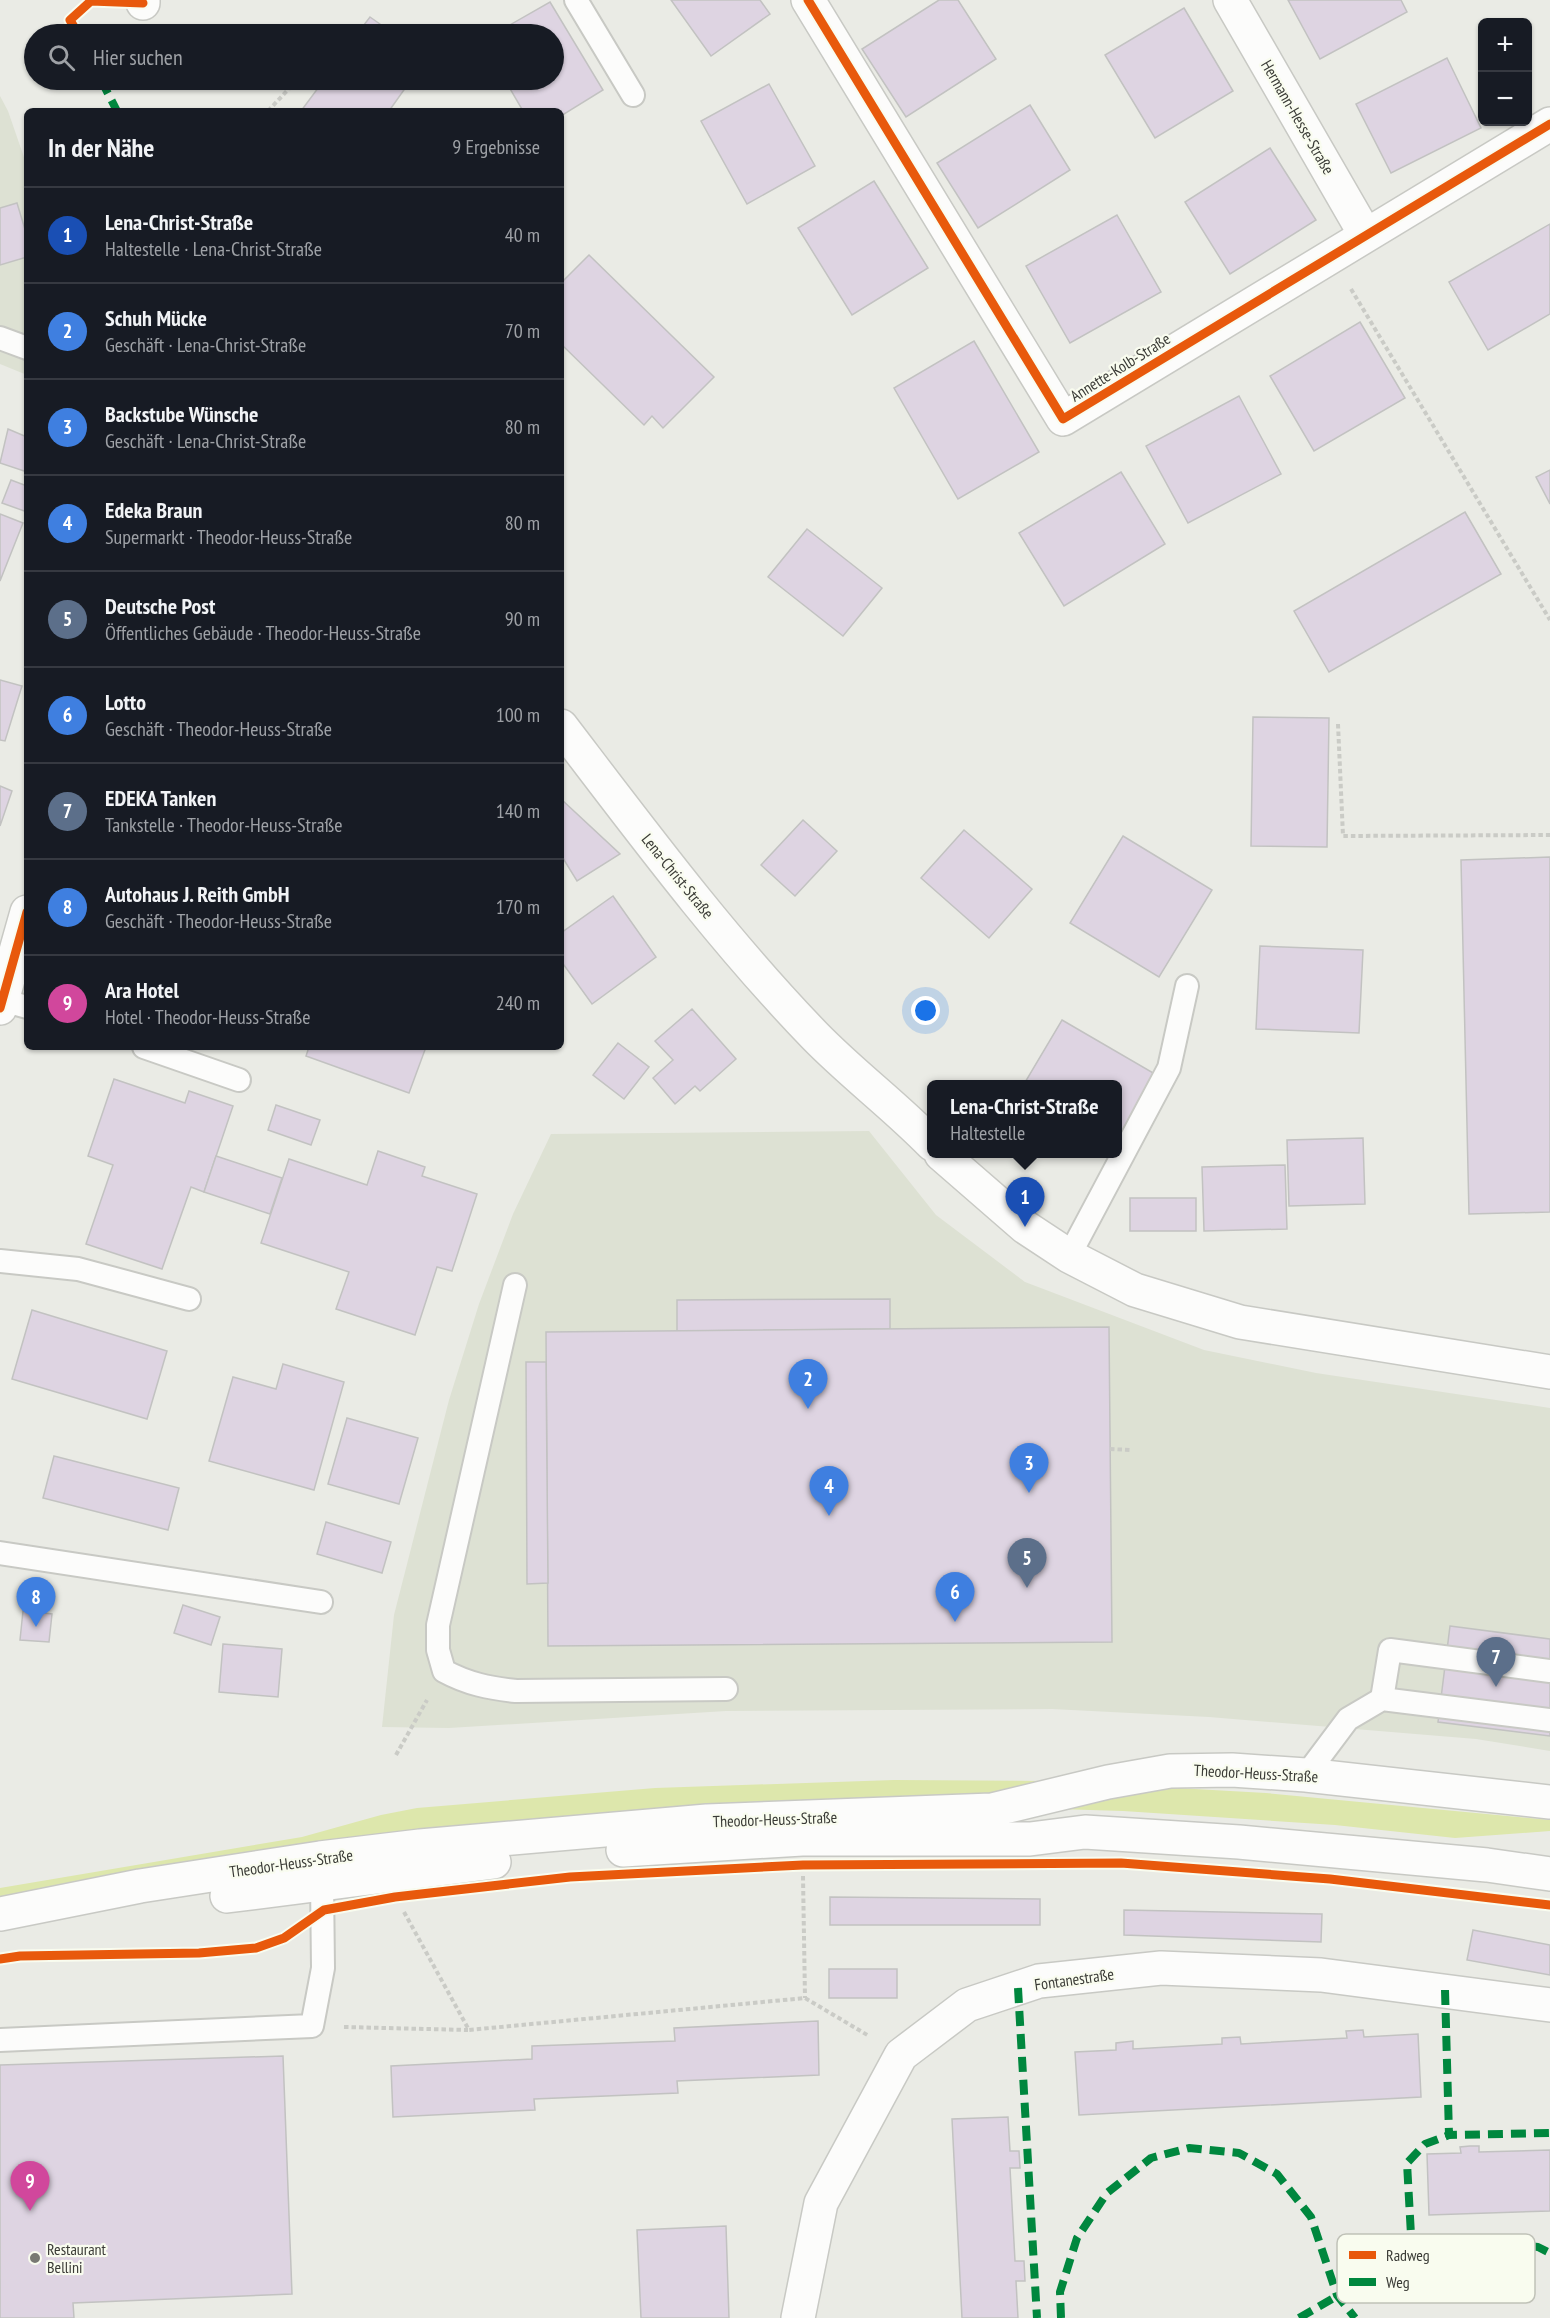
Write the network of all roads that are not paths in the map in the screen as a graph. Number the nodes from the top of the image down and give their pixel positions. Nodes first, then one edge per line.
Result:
1 (576, 0) edge
2 (808, 0) edge
3 (1230, 0) edge
4 (633, 95) dead end
5 (1550, 124) edge
6 (1365, 234) junction
7 (0, 338) edge
8 (24, 347) edge
9 (564, 730) edge
10 (24, 928) edge
11 (1187, 986) dead end
12 (10, 1005) edge
13 (153, 1050) edge
14 (239, 1080) dead end
15 (927, 1139) edge
16 (1122, 1156) edge
17 (946, 1158) edge
18 (1121, 1158) edge
19 (1069, 1256) junction
20 (0, 1261) edge
21 (515, 1284) dead end
22 (189, 1299) dead end
23 (1550, 1372) edge
24 (0, 1552) edge
25 (321, 1602) dead end
26 (1550, 1671) edge
27 (726, 1689) dead end
28 (1382, 1699) junction
29 (1550, 1720) edge
30 (1306, 1775) junction
31 (1550, 1802) edge
32 (1550, 1874) edge
33 (322, 1882) junction
34 (0, 1914) edge
35 (0, 1933) edge
36 (1550, 2005) edge
37 (0, 2040) edge
38 (798, 2318) edge

1 - 4 lane
2 - 6 street, Annette-Kolb-Straße
3 - 6 street, Hermann-Hesse-Straße
5 - 6 street, Annette-Kolb-Straße
7 - 8 lane
9 - 15 street, Lena-Christ-Straße
10 - 12 street
11 - 16 lane
13 - 14 lane
17 - 19 street
18 - 19 lane
19 - 23 street
20 - 22 lane
21 - 27 lane
24 - 25 lane
26 - 28 lane
28 - 29 lane
28 - 30 lane
30 - 31 street, Theodor-Heuss-Straße
30 - 34 street, Theodor-Heuss-Straße
32 - 33 street, Theodor-Heuss-Straße
33 - 35 street, Theodor-Heuss-Straße
33 - 37 lane
36 - 38 street, Fontanestraße

